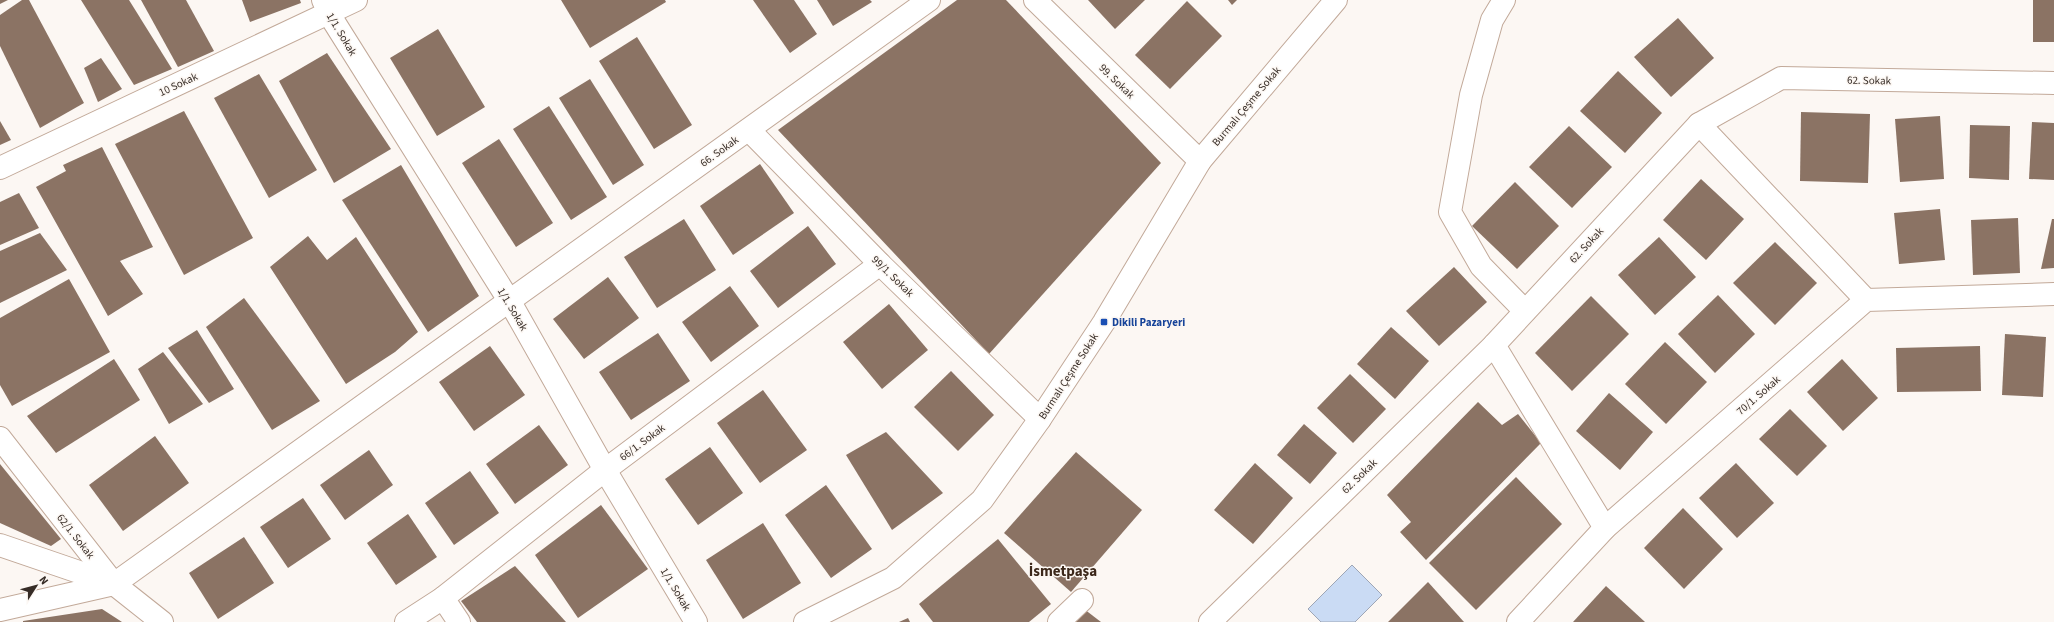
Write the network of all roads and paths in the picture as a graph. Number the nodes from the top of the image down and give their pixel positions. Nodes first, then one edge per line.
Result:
1 (356, 0) edge
2 (929, 0) edge
3 (1035, 0) edge
4 (1336, 0) edge
5 (1504, 0) edge
6 (326, 7) edge
7 (2054, 83) edge
8 (1698, 124) junction
9 (749, 130) junction
10 (1200, 161) junction
11 (0, 168) edge
12 (880, 264) junction
13 (2054, 294) edge
14 (1866, 300) junction
15 (510, 302) junction
16 (1525, 310) junction
17 (1494, 345) junction
18 (1040, 420) junction
19 (0, 438) edge
20 (605, 470) junction
21 (1605, 528) junction
22 (0, 545) edge
23 (114, 584) junction
24 (443, 598) junction
25 (1082, 600) dead end
26 (0, 610) edge
27 (162, 622) edge
28 (406, 622) edge
29 (459, 622) edge
30 (696, 622) edge
31 (805, 622) edge
32 (1059, 622) edge
33 (1210, 622) edge
34 (1518, 622) edge

1 - 6 street, 10 Sokak
2 - 9 street, 66. Sokak
3 - 10 street, 99. Sokak
4 - 10 street, Burmalı Çeşme Sokak
5 - 16 street
6 - 11 street, 10 Sokak
6 - 15 street, 1/1. Sokak
7 - 8 street, 62. Sokak
8 - 14 street
8 - 16 street, 62. Sokak
9 - 12 street, 99/1. Sokak
9 - 15 street, 66. Sokak
10 - 18 street, Burmalı Çeşme Sokak
12 - 18 street, 99/1. Sokak
12 - 20 street, 66/1. Sokak
13 - 14 street
14 - 21 street, 70/1. Sokak
15 - 20 street, 1/1. Sokak
15 - 23 street, 66. Sokak
16 - 17 street, 62. Sokak
17 - 21 street
17 - 33 street, 62. Sokak
18 - 31 street, Burmalı Çeşme Sokak
19 - 23 street, 62/1. Sokak
20 - 24 street, 66/1. Sokak
20 - 30 street, 1/1. Sokak
21 - 34 street, 70/1. Sokak
22 - 23 street
23 - 26 street
23 - 27 street, 62/1. Sokak
24 - 28 street, 66/1. Sokak
24 - 29 street
25 - 32 street

